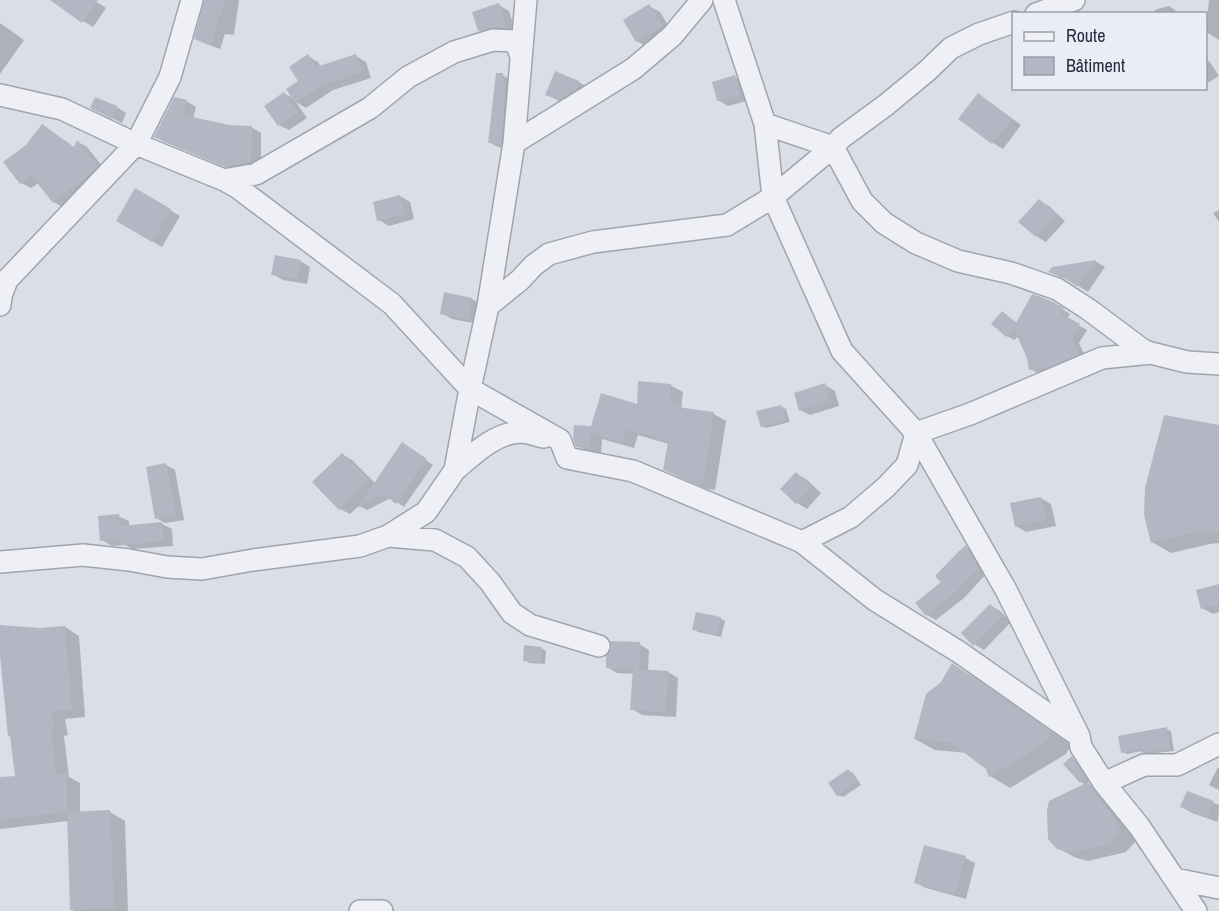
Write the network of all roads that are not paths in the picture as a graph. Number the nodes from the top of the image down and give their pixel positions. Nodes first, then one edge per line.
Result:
1 (192, 0) edge
2 (526, 0) edge
3 (702, 0) edge
4 (724, 0) edge
5 (1074, 0) edge
6 (1041, 12) edge
7 (1012, 23) edge
8 (521, 56) junction
9 (0, 96) edge
10 (765, 124) junction
11 (514, 143) junction
12 (136, 144) junction
13 (833, 147) junction
14 (224, 180) junction
15 (773, 197) junction
16 (0, 305) edge
17 (488, 306) junction
18 (1151, 353) junction
19 (1219, 364) edge
20 (470, 389) junction
21 (916, 433) junction
22 (560, 440) junction
23 (455, 470) junction
24 (388, 536) junction
25 (802, 543) junction
26 (0, 562) edge
27 (599, 646) dead end
28 (1079, 736) junction
29 (1219, 744) edge
30 (1104, 783) junction
31 (1175, 879) junction
32 (1219, 888) edge
33 (360, 911) edge
34 (382, 911) edge
35 (1196, 911) edge

1 - 12 street
2 - 8 street
3 - 11 street
4 - 10 street
5 - 6 street
7 - 13 street
8 - 11 street
8 - 14 street
9 - 12 street
10 - 13 street
10 - 15 street
11 - 17 street
12 - 14 street
12 - 16 street
13 - 15 street
13 - 18 street
14 - 20 street
15 - 17 street
15 - 21 street
17 - 20 street
18 - 19 street
18 - 21 street
20 - 22 street
20 - 23 street
21 - 25 street
21 - 28 street
22 - 23 street
22 - 25 street
23 - 24 street
24 - 26 street
24 - 27 street
25 - 28 street
28 - 30 street
29 - 30 street
30 - 31 street
31 - 32 street
31 - 35 street
33 - 34 street

